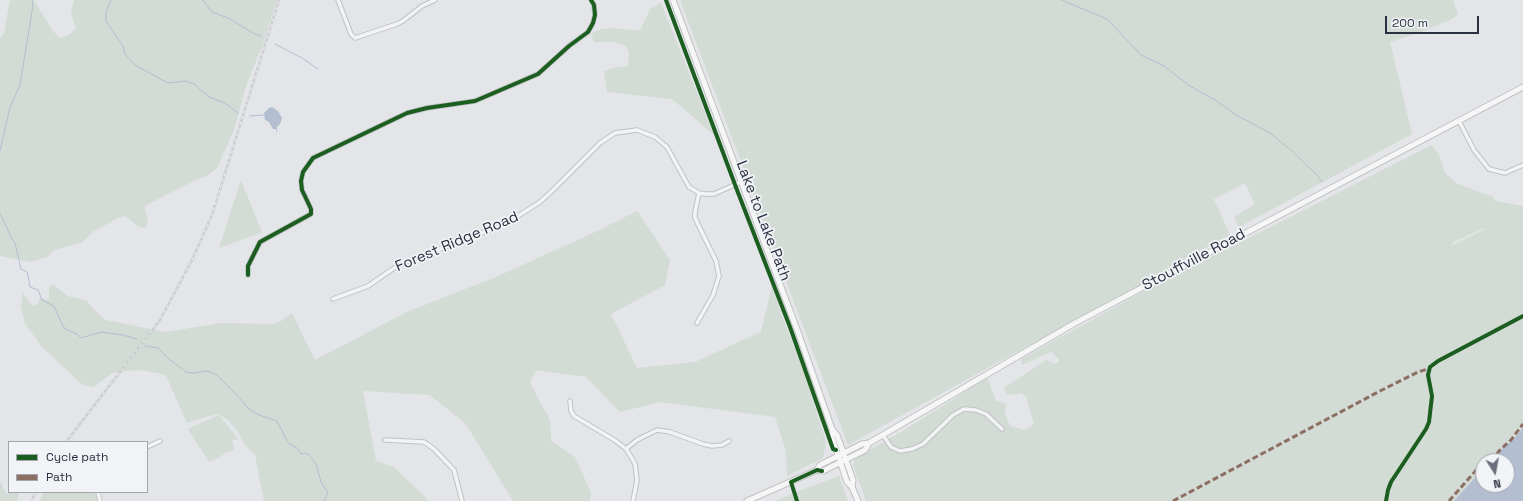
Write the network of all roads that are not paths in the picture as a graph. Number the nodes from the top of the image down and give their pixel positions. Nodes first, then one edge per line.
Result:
1 (338, 0) edge
2 (435, 0) edge
3 (591, 0) edge
4 (673, 0) edge
5 (1523, 87) edge
6 (1459, 121) junction
7 (1523, 165) edge
8 (741, 182) junction
9 (699, 193) junction
10 (248, 275) dead end
11 (332, 299) dead end
12 (697, 322) dead end
13 (570, 401) dead end
14 (1002, 428) dead end
15 (832, 429) junction
16 (883, 435) junction
17 (385, 440) dead end
18 (160, 441) dead end
19 (729, 441) dead end
20 (869, 443) junction
21 (148, 447) edge
22 (626, 449) junction
23 (843, 454) junction
24 (838, 456) junction
25 (846, 459) junction
26 (840, 462) junction
27 (817, 470) junction
28 (852, 487) junction
29 (462, 501) edge
30 (633, 501) edge
31 (747, 501) edge
32 (858, 501) edge

1 - 2 street
3 - 10 street
4 - 8 main road
5 - 6 main road, Stouffville Road
6 - 7 street
6 - 16 main road, Stouffville Road
8 - 9 street
8 - 15 main road
9 - 11 street, Forest Ridge Road
9 - 12 street
13 - 22 street
14 - 16 street
15 - 23 main road
15 - 24 main road
16 - 20 main road, Stouffville Road
17 - 29 street
18 - 21 street
19 - 22 street
20 - 23 main road, Stouffville Road
20 - 25 main road, Stouffville Road
22 - 30 street
23 - 24 main road, Stouffville Road
23 - 25 main road
24 - 26 main road
24 - 27 main road, Stouffville Road
25 - 26 main road, Stouffville Road
25 - 28 main road
26 - 27 main road, Stouffville Road
26 - 28 main road
27 - 31 main road, Stouffville Road
28 - 32 main road

